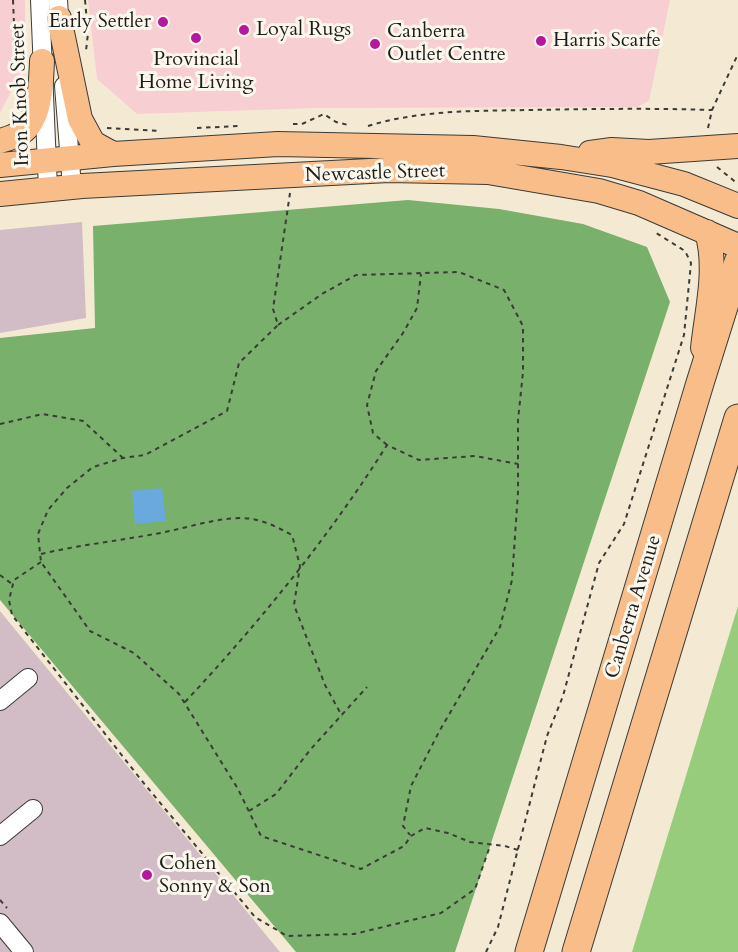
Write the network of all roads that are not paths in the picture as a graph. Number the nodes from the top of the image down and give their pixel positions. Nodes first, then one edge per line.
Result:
1 (40, 0) edge
2 (59, 9) edge
3 (42, 61) junction
4 (0, 141) edge
5 (738, 146) edge
6 (113, 154) junction
7 (561, 157) junction
8 (58, 159) junction
9 (0, 165) edge
10 (60, 188) junction
11 (0, 194) edge
12 (738, 206) edge
13 (707, 232) junction
14 (738, 246) edge
15 (738, 262) edge
16 (700, 383) junction
17 (738, 417) edge
18 (28, 678) dead end
19 (0, 701) edge
20 (33, 809) dead end
21 (0, 836) edge
22 (0, 923) edge
23 (24, 952) edge
24 (529, 952) edge
25 (576, 952) edge

1 - 3 street, Iron Knob Street
2 - 6 main road
2 - 8 street, Iron Knob Street
3 - 4 main road
3 - 8 street, Iron Knob Street
5 - 7 main road
6 - 7 main road, Newcastle Street
6 - 8 main road, Newcastle Street
7 - 12 main road, Newcastle Street
8 - 9 main road, Newcastle Street
8 - 10 street, Iron Knob Street
10 - 11 main road, Newcastle Street
10 - 13 main road, Newcastle Street
13 - 14 main road, Newcastle Street
13 - 16 main road
15 - 16 highway, Canberra Avenue
16 - 24 highway, Canberra Avenue
17 - 25 highway
18 - 19 street
20 - 21 street
22 - 23 street

